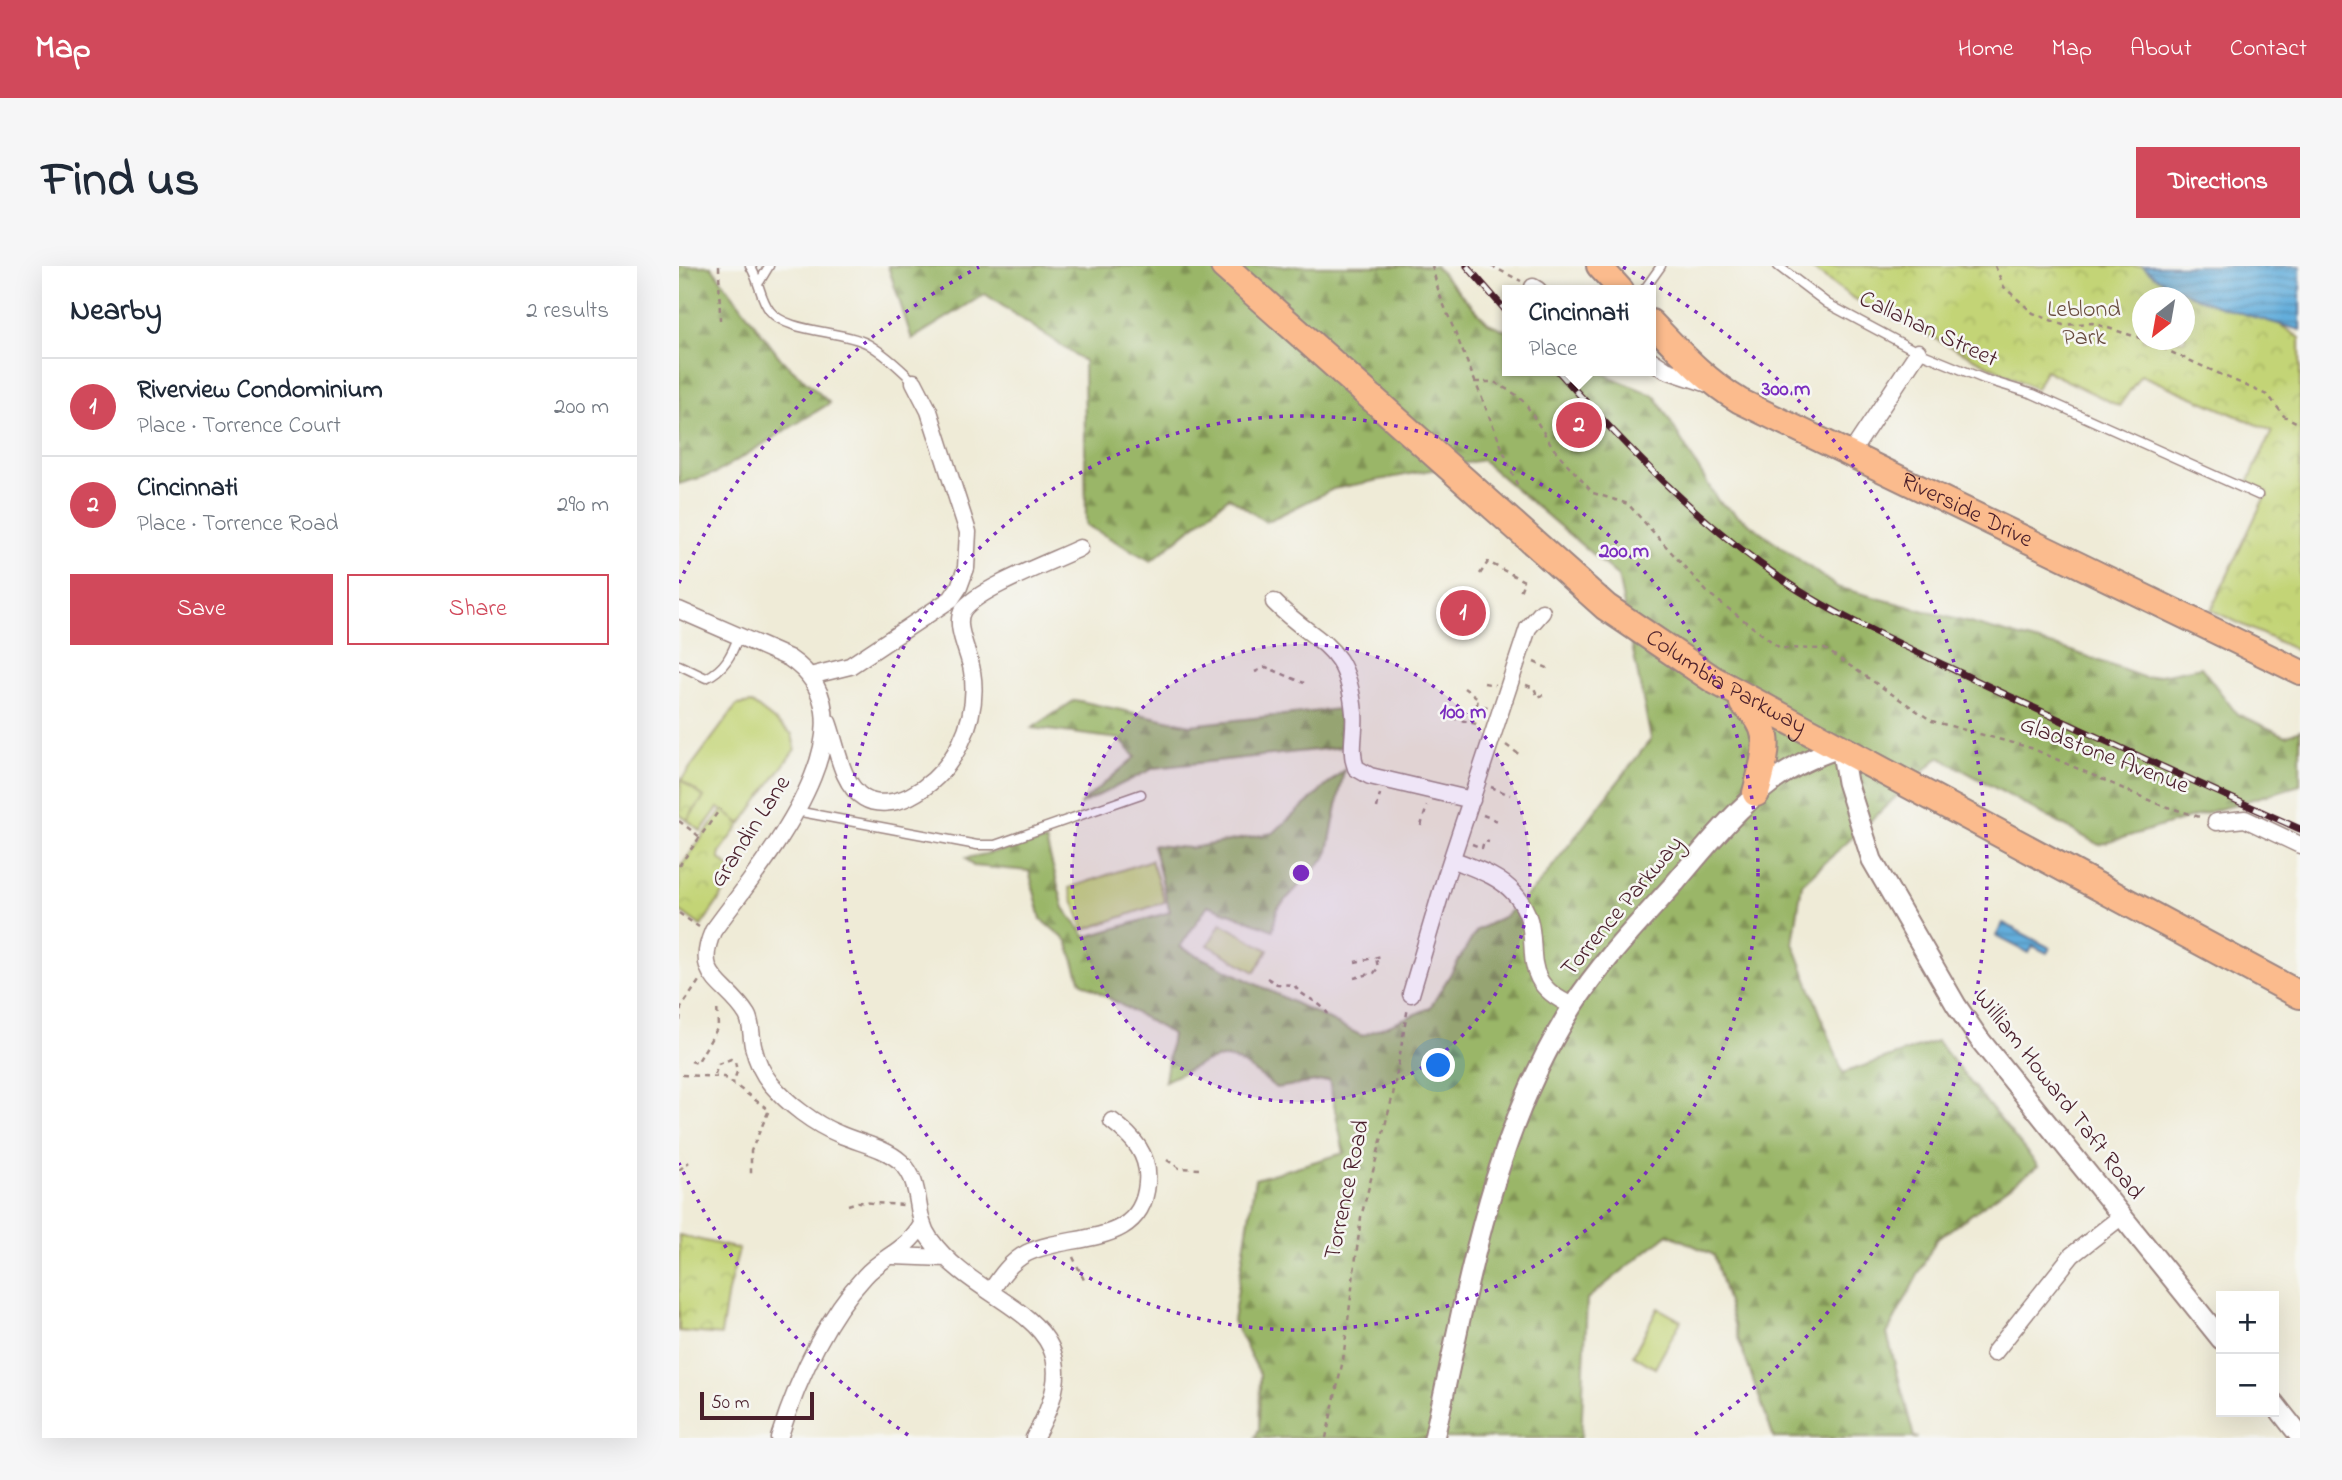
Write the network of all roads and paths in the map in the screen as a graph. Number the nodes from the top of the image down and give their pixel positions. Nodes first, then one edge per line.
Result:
1 (719, 266) edge
2 (750, 266) edge
3 (769, 266) edge
4 (1224, 266) edge
5 (1432, 266) edge
6 (1491, 266) edge
7 (1599, 266) edge
8 (1661, 266) edge
9 (1778, 266) edge
10 (1995, 266) edge
11 (759, 281) junction
12 (1527, 285) edge
13 (1617, 285) edge
14 (1648, 285) edge
15 (720, 320) dead end
16 (1656, 327) edge
17 (2132, 336) edge
18 (2167, 350) edge
19 (1918, 352) junction
20 (1656, 363) edge
21 (914, 382) joint
22 (1475, 382) junction
23 (1717, 387) junction
24 (2300, 424) edge
25 (1849, 456) junction
26 (1518, 487) dead end
27 (2258, 495) dead end
28 (1080, 548) dead end
29 (1480, 574) dead end
30 (1520, 592) dead end
31 (1274, 602) dead end
32 (679, 610) edge
33 (1542, 612) dead end
34 (739, 635) junction
35 (1531, 661) dead end
36 (679, 665) edge
37 (1552, 670) dead end
38 (1255, 672) dead end
39 (2300, 672) edge
40 (810, 676) junction
41 (1714, 680) junction
42 (1304, 683) dead end
43 (1484, 683) dead end
44 (1524, 684) dead end
45 (1497, 686) dead end
46 (1464, 688) dead end
47 (1543, 695) dead end
48 (1490, 708) dead end
49 (826, 717) junction
50 (1452, 718) dead end
51 (1472, 723) dead end
52 (1505, 744) dead end
53 (1841, 747) junction
54 (1520, 755) dead end
55 (1491, 787) dead end
56 (1431, 790) junction
57 (1756, 793) junction
58 (1141, 794) dead end
59 (1510, 795) dead end
60 (1472, 800) junction
61 (720, 809) dead end
62 (1420, 810) dead end
63 (796, 811) junction
64 (1426, 811) junction
65 (1482, 814) dead end
66 (684, 818) dead end
67 (680, 821) edge
68 (1500, 822) dead end
69 (2216, 822) joint
70 (1421, 827) dead end
71 (700, 837) junction
72 (1489, 842) dead end
73 (1472, 844) dead end
74 (2300, 845) edge
75 (1452, 859) junction
76 (679, 866) edge
77 (679, 913) edge
78 (704, 930) dead end
79 (1382, 956) dead end
80 (1376, 957) junction
81 (1355, 962) dead end
82 (697, 972) dead end
83 (1267, 978) dead end
84 (1354, 978) dead end
85 (699, 980) junction
86 (704, 989) dead end
87 (1411, 994) joint
88 (2300, 995) edge
89 (714, 997) dead end
90 (1573, 1006) junction
91 (1328, 1014) dead end
92 (680, 1021) edge
93 (691, 1061) dead end
94 (715, 1074) junction
95 (681, 1075) dead end
96 (733, 1083) junction
97 (1112, 1121) dead end
98 (1167, 1160) dead end
99 (689, 1162) dead end
100 (1199, 1169) dead end
101 (679, 1170) edge
102 (751, 1178) dead end
103 (848, 1205) dead end
104 (919, 1206) junction
105 (2122, 1216) junction
106 (921, 1226) junction
107 (1070, 1241) junction
108 (893, 1256) junction
109 (946, 1258) junction
110 (1085, 1282) dead end
111 (991, 1292) junction
112 (2216, 1333) edge
113 (1994, 1353) dead end
114 (2279, 1409) edge
115 (2300, 1436) edge
116 (779, 1438) edge
117 (1034, 1438) edge
118 (1326, 1438) edge
119 (1434, 1438) edge

1 - 15 path
2 - 11 lane
3 - 11 lane
4 - 41 highway, Columbia Parkway
5 - 22 path
6 - 12 path
7 - 13 main road
8 - 14 lane
9 - 19 lane, Callahan Street
10 - 17 path
11 - 21 lane
16 - 23 main road, Riverside Drive
18 - 24 path
19 - 25 street
19 - 27 lane, Callahan Street
20 - 23 street
21 - 40 street
22 - 26 path
22 - 69 path, Gladstone Avenue
23 - 25 main road, Riverside Drive
25 - 39 main road, Riverside Drive
28 - 49 street
29 - 30 path
31 - 56 street
32 - 34 street
33 - 60 street
34 - 36 lane
34 - 40 street
35 - 37 path
38 - 42 path
40 - 49 street
41 - 53 highway, Columbia Parkway
41 - 57 highway
43 - 45 path
44 - 47 path
46 - 48 path
49 - 63 street, Grandin Lane
50 - 51 path
52 - 54 path
53 - 57 street, Torrence Parkway
53 - 88 highway, Columbia Parkway
53 - 105 street, William Howard Taft Road
55 - 59 path
56 - 60 street
56 - 64 path
57 - 90 street, Torrence Parkway
58 - 63 lane
60 - 75 street
61 - 71 path
62 - 64 path
63 - 104 street, Grandin Lane
64 - 70 path
65 - 68 path
66 - 67 path
67 - 71 path
69 - 74 street
71 - 76 path
72 - 73 path
75 - 87 street
75 - 90 street
77 - 78 path
79 - 80 path
80 - 81 path
80 - 84 path
82 - 85 path
83 - 91 path
85 - 86 path
85 - 92 path
87 - 118 path, Torrence Road
89 - 93 path
90 - 119 street, Torrence Parkway
94 - 95 path
94 - 96 path
94 - 96 path
96 - 102 path
97 - 107 street
98 - 100 path
99 - 101 path
103 - 104 path
104 - 106 street, Grandin Lane
105 - 112 street, William Howard Taft Road
105 - 113 street
106 - 108 street
106 - 109 street
107 - 110 path
107 - 111 street
108 - 109 street
108 - 116 street
109 - 111 street
111 - 117 street
114 - 115 street

